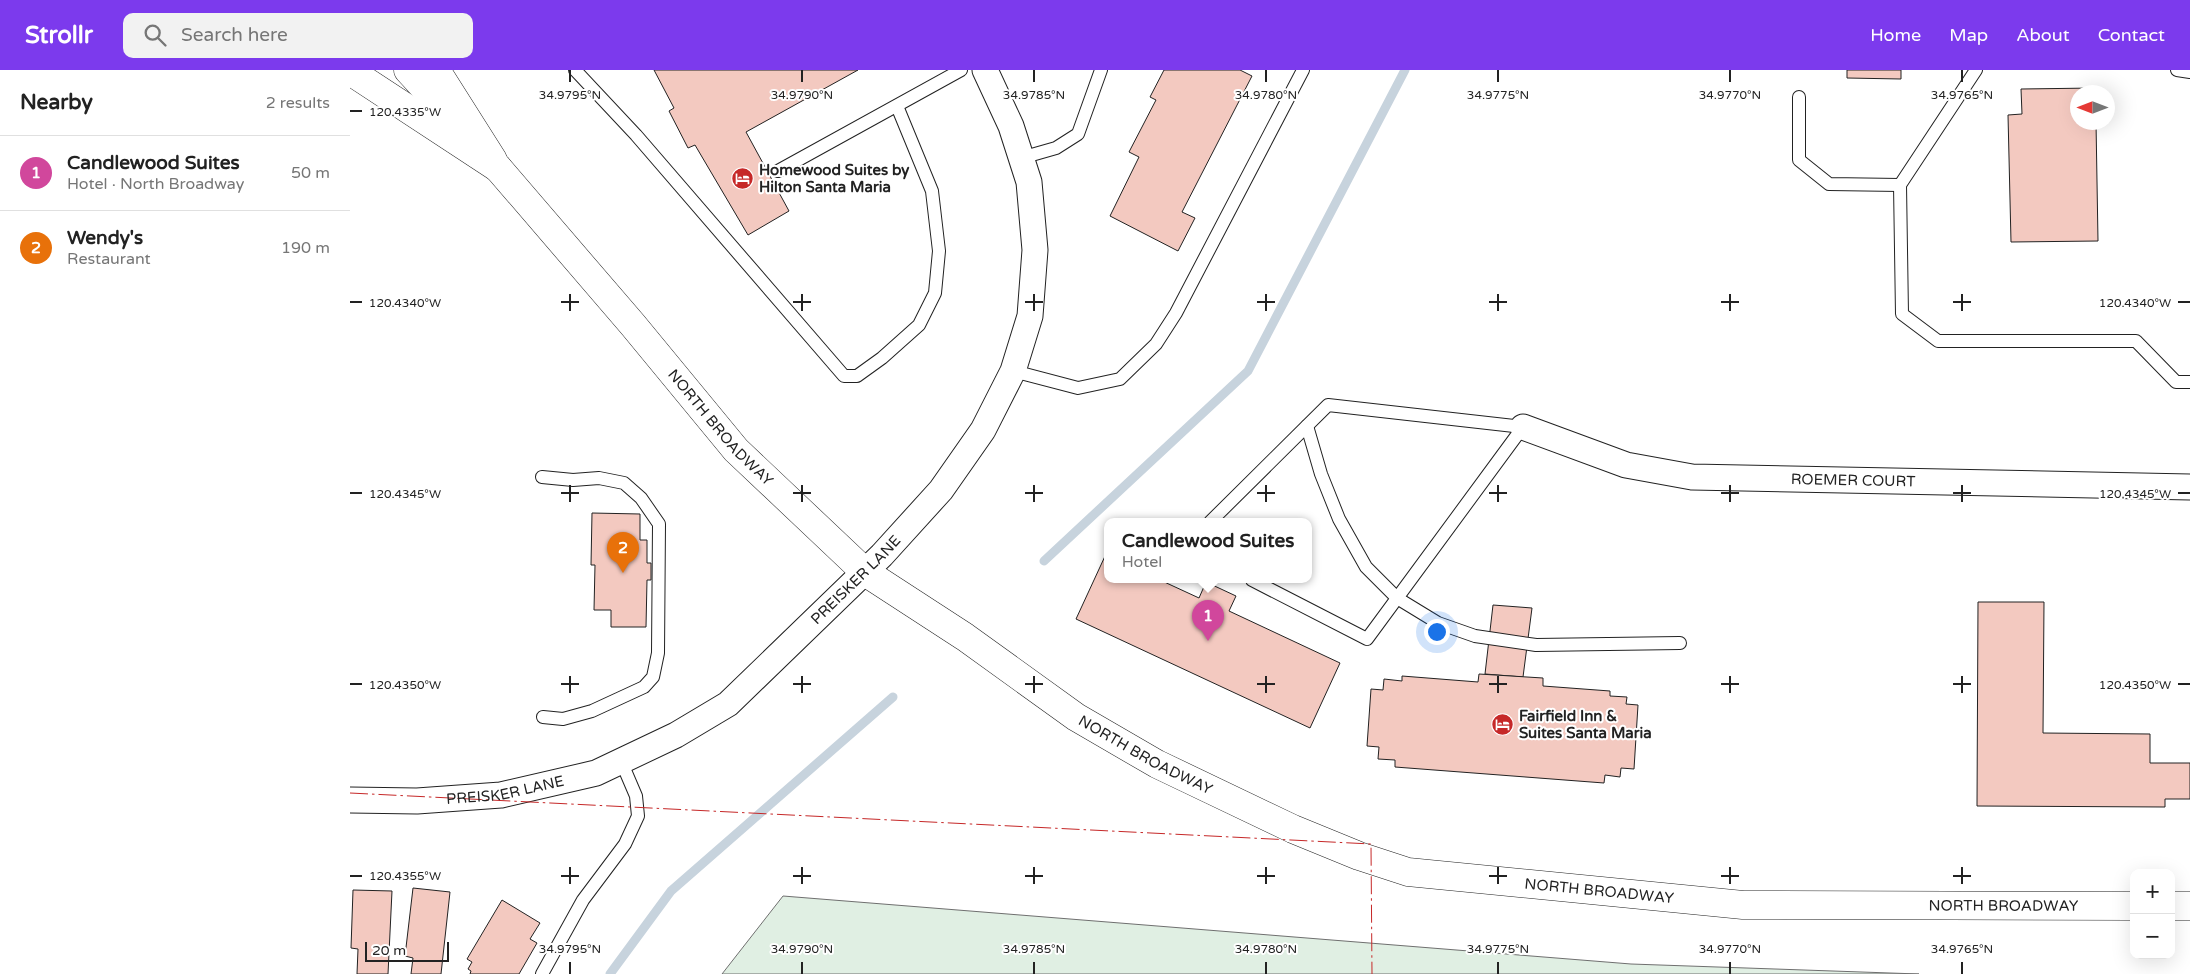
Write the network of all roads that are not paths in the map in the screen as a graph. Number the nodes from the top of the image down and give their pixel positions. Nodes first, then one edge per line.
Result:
1 (408, 70) edge
2 (436, 70) edge
3 (575, 70) edge
4 (961, 70) edge
5 (984, 70) edge
6 (1101, 70) edge
7 (1302, 70) edge
8 (1976, 70) edge
9 (2177, 70) edge
10 (350, 71) edge
11 (2190, 72) edge
12 (1799, 97) dead end
13 (896, 106) junction
14 (1021, 158) junction
15 (498, 168) junction
16 (778, 171) dead end
17 (1900, 185) junction
18 (1014, 371) junction
19 (2190, 382) edge
20 (1307, 426) junction
21 (1523, 427) junction
22 (542, 477) dead end
23 (2190, 487) edge
24 (1214, 518) edge
25 (865, 572) junction
26 (1258, 583) edge
27 (1397, 598) junction
28 (1680, 643) dead end
29 (543, 717) dead end
30 (621, 760) junction
31 (350, 800) edge
32 (2130, 906) edge
33 (2175, 906) edge
34 (2190, 906) edge
35 (542, 974) edge

1 - 15 main road, NORTH BROADWAY
2 - 15 main road
3 - 13 lane
4 - 13 lane
5 - 14 street, PREISKER LANE
6 - 14 lane
7 - 18 lane
8 - 17 lane
9 - 11 lane
10 - 15 main road
12 - 17 lane
13 - 16 lane
14 - 18 street, PREISKER LANE
15 - 25 main road, NORTH BROADWAY
17 - 19 lane
18 - 25 street, PREISKER LANE
20 - 21 lane
20 - 24 lane
20 - 27 lane
21 - 23 street, ROEMER COURT
21 - 27 lane
22 - 29 lane
25 - 30 street, PREISKER LANE
25 - 32 main road, NORTH BROADWAY
26 - 27 lane
27 - 28 lane
30 - 31 street, PREISKER LANE
30 - 35 lane
33 - 34 main road

